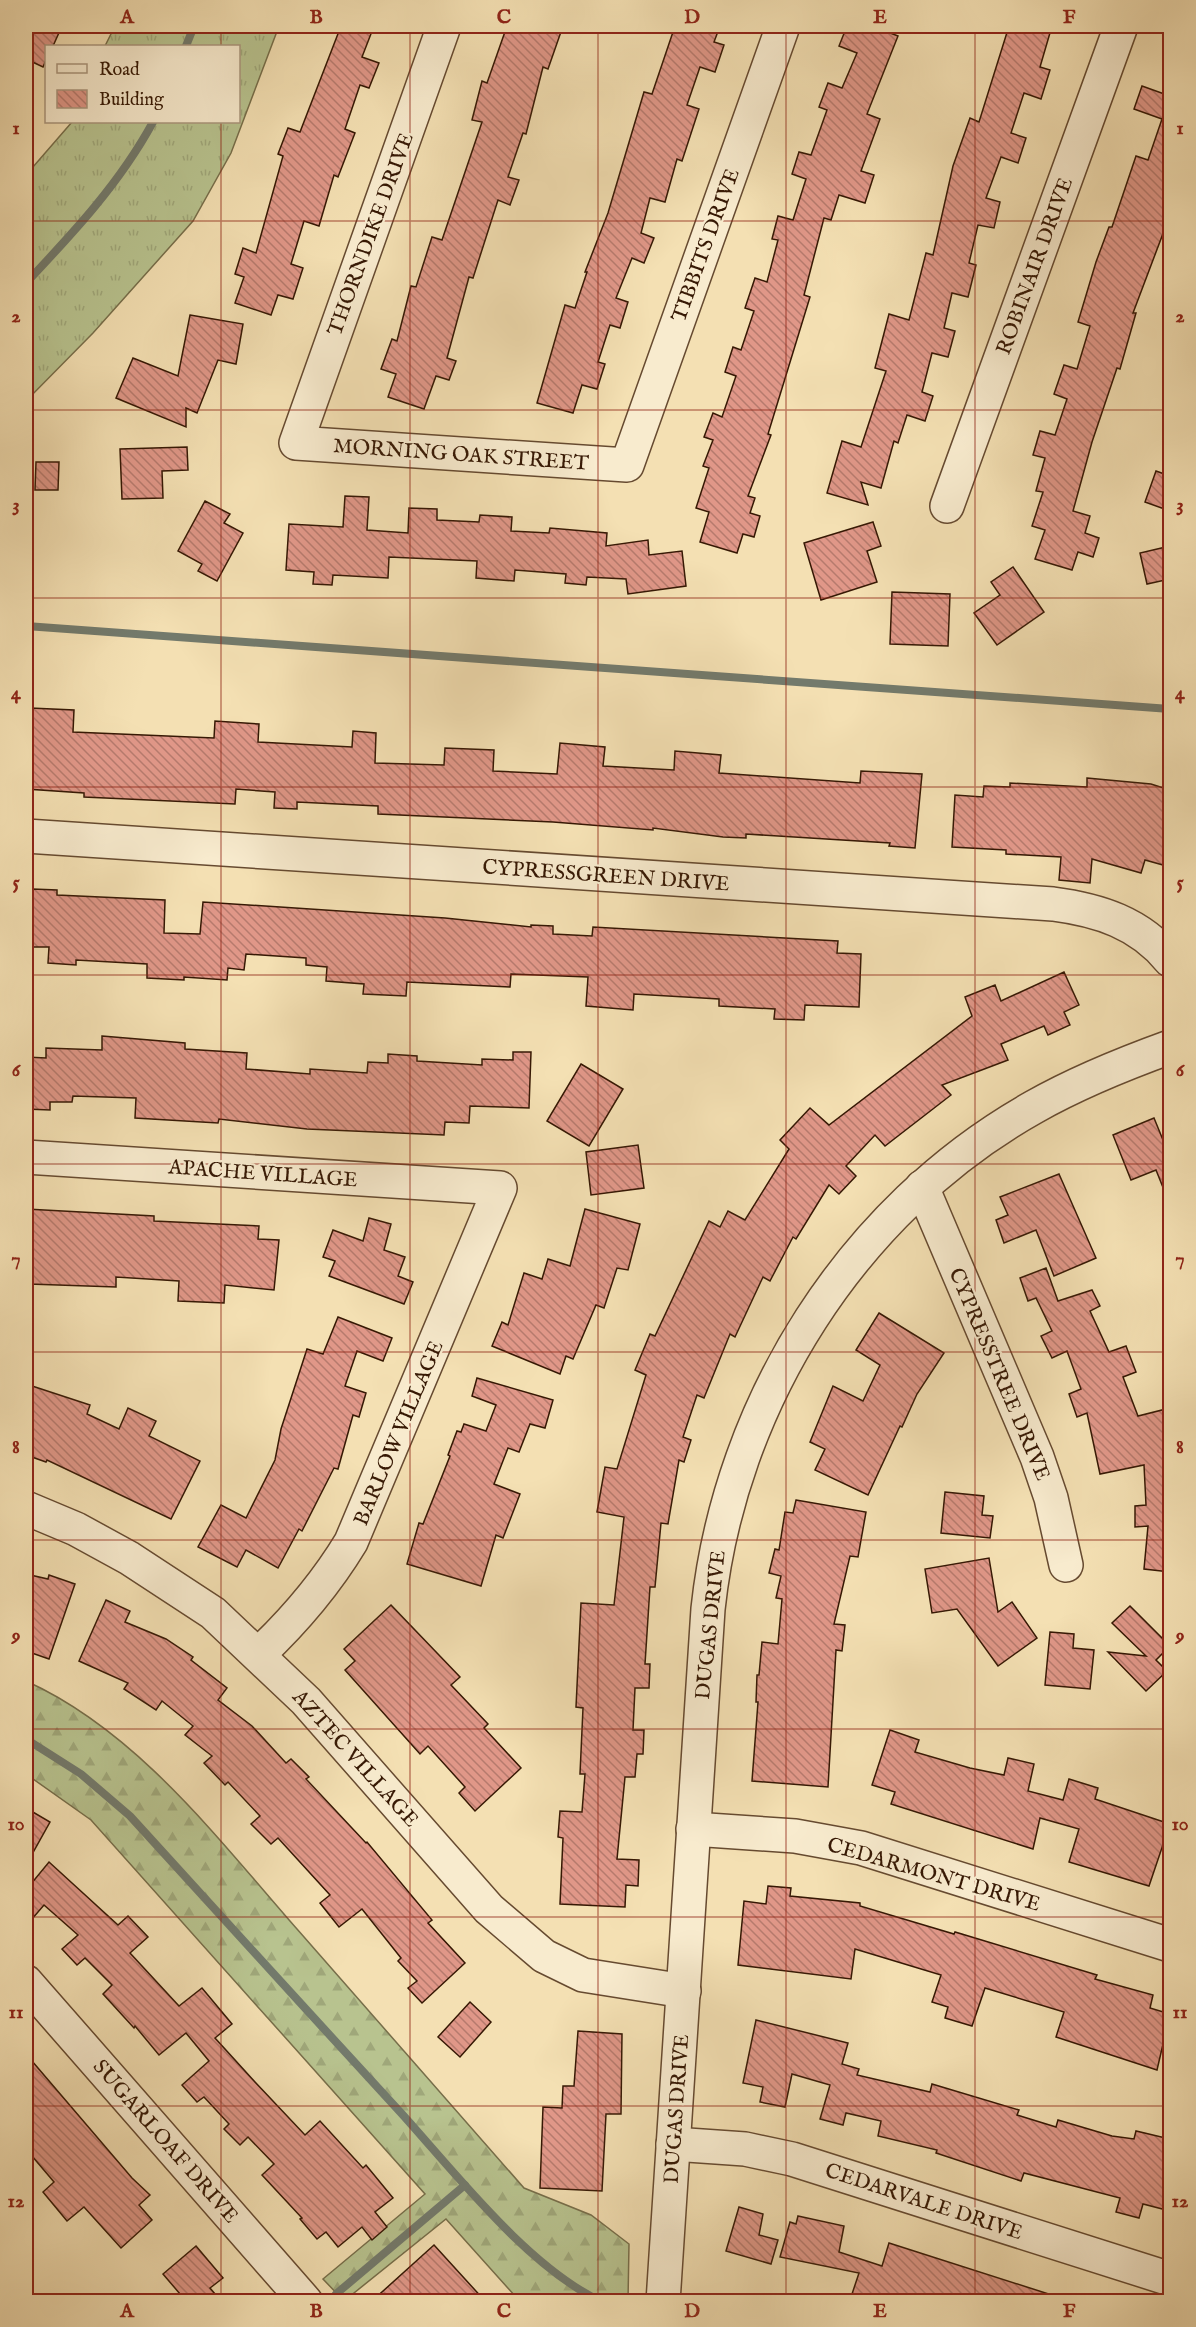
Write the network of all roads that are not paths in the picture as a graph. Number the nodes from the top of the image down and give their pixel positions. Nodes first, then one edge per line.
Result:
1 (444, 26) edge
2 (783, 26) edge
3 (1121, 26) edge
4 (296, 443) joint
5 (627, 465) joint
6 (947, 506) dead end
7 (26, 836) edge
8 (1170, 960) edge
9 (1170, 1047) edge
10 (26, 1157) edge
11 (922, 1187) junction
12 (500, 1188) joint
13 (26, 1508) edge
14 (1066, 1565) dead end
15 (259, 1654) junction
16 (693, 1829) junction
17 (1170, 1945) edge
18 (26, 1982) edge
19 (684, 1991) junction
20 (673, 2144) junction
21 (1170, 2279) edge
22 (306, 2301) edge
23 (663, 2301) edge

1 - 4 street, THORNDIKE DRIVE
2 - 5 street, TIBBITS DRIVE
3 - 6 street, ROBINAIR DRIVE
4 - 5 street, MORNING OAK STREET
7 - 8 street, CYPRESSGREEN DRIVE
9 - 11 street, DUGAS DRIVE
10 - 12 street, APACHE VILLAGE
11 - 14 street, CYPRESSTREE DRIVE
11 - 16 street, DUGAS DRIVE
12 - 15 street, BARLOW VILLAGE
13 - 15 street, AZTEC VILLAGE
15 - 19 street, AZTEC VILLAGE
16 - 17 street, CEDARMONT DRIVE
16 - 19 street, DUGAS DRIVE
18 - 22 street, SUGARLOAF DRIVE
19 - 20 street, DUGAS DRIVE
20 - 21 street, CEDARVALE DRIVE
20 - 23 street, DUGAS DRIVE

